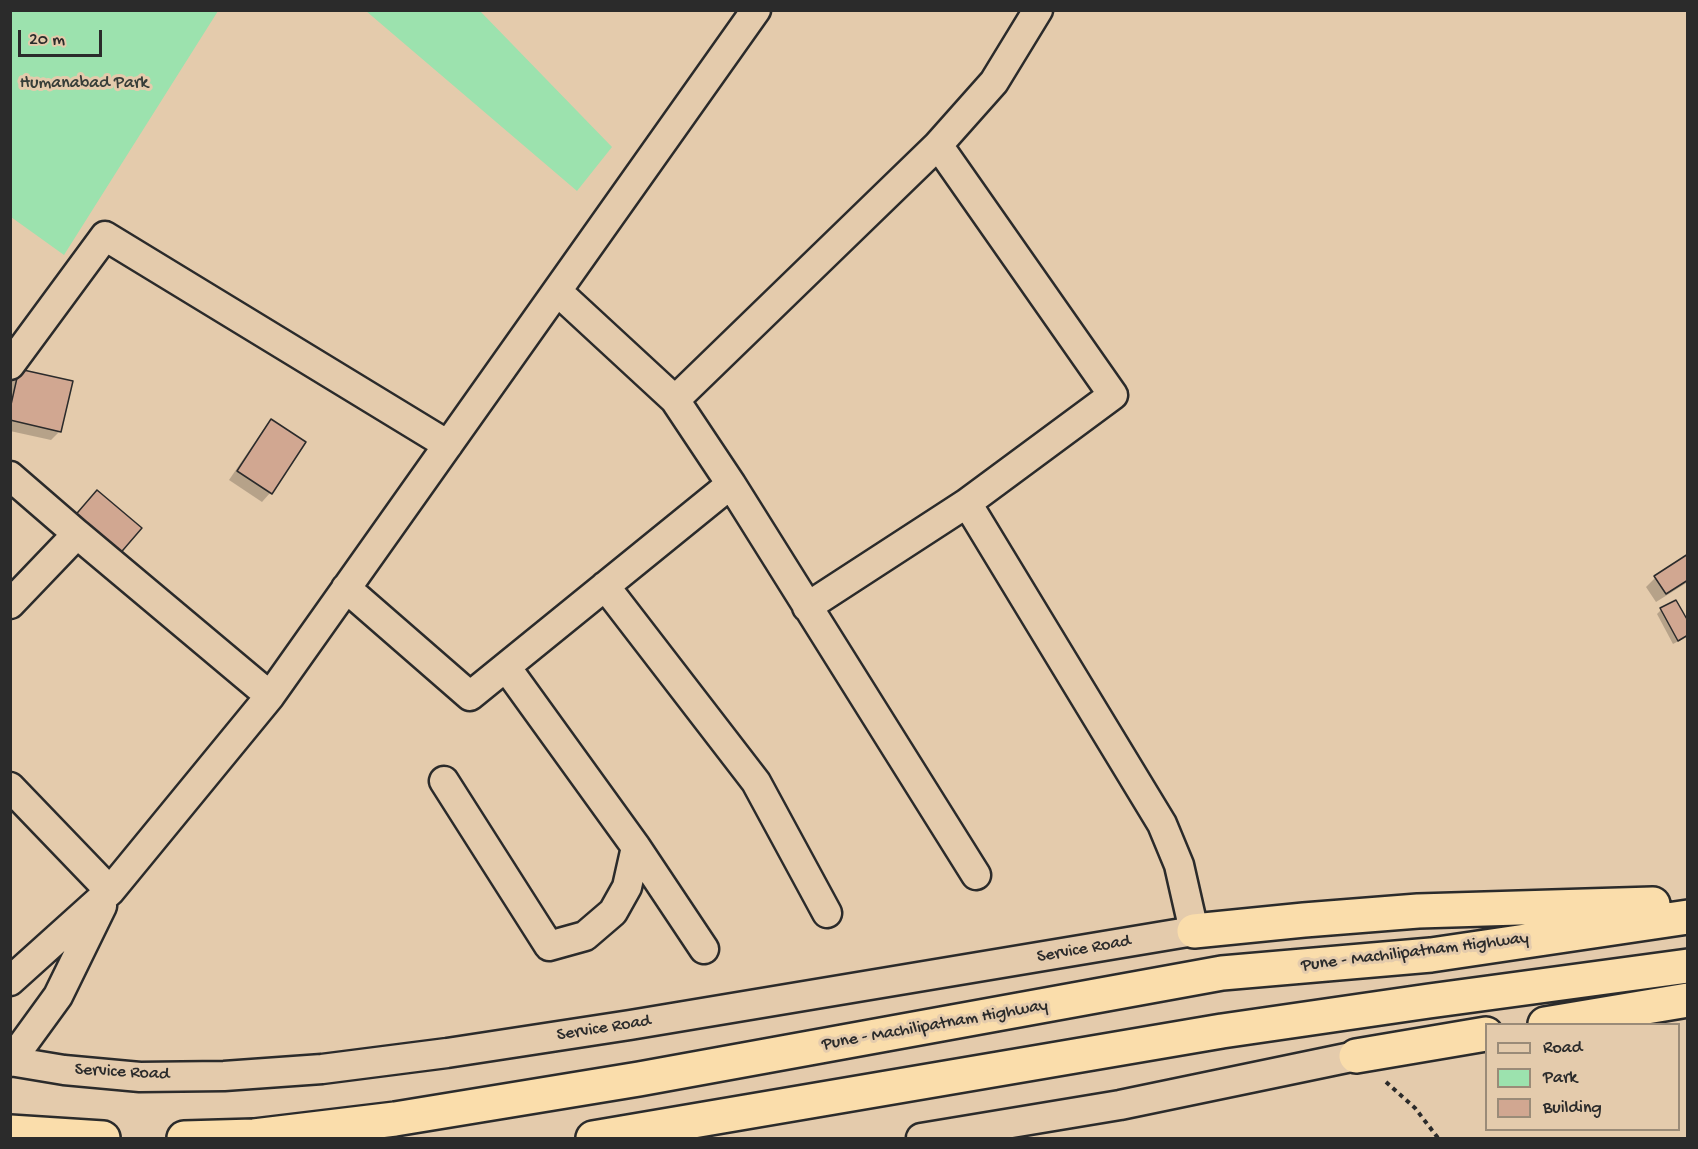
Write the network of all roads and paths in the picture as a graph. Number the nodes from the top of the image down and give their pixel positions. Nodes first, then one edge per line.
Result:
1 (756, 10) edge
2 (1038, 10) edge
3 (938, 145) junction
4 (557, 291) junction
5 (10, 365) edge
6 (675, 400) junction
7 (448, 445) junction
8 (10, 476) edge
9 (731, 484) junction
10 (968, 503) junction
11 (77, 534) junction
12 (605, 586) junction
13 (346, 588) junction
14 (10, 604) edge
15 (807, 607) junction
16 (506, 667) junction
17 (270, 696) junction
18 (444, 781) dead end
19 (10, 787) edge
20 (636, 847) junction
21 (976, 875) dead end
22 (110, 891) junction
23 (1688, 903) edge
24 (827, 913) dead end
25 (1688, 917) edge
26 (1194, 931) junction
27 (704, 949) dead end
28 (1688, 966) edge
29 (10, 981) edge
30 (1688, 1000) edge
31 (1551, 1023) edge
32 (1485, 1034) edge
33 (1356, 1056) junction
34 (11, 1061) edge
35 (10, 1132) edge
36 (103, 1138) edge
37 (184, 1138) edge
38 (593, 1138) edge
39 (921, 1138) edge
40 (1438, 1138) edge

1 - 4 street
2 - 3 street
3 - 6 street
3 - 10 street
4 - 6 street
4 - 7 street
5 - 7 street
6 - 9 street
7 - 13 street
8 - 11 street
9 - 12 street
9 - 15 street
10 - 15 street
10 - 26 street
11 - 14 street
11 - 17 street
12 - 16 street
12 - 24 street
13 - 16 street
13 - 17 street
15 - 21 street
16 - 20 street
17 - 22 street
18 - 20 street
19 - 22 street
20 - 27 street
22 - 29 street
22 - 34 street
23 - 26 highway
25 - 37 highway, Pune - Machilipatnam Highway
26 - 34 street, Service Road
28 - 38 highway
30 - 31 highway
32 - 33 highway
33 - 39 street
33 - 40 path
35 - 36 highway

